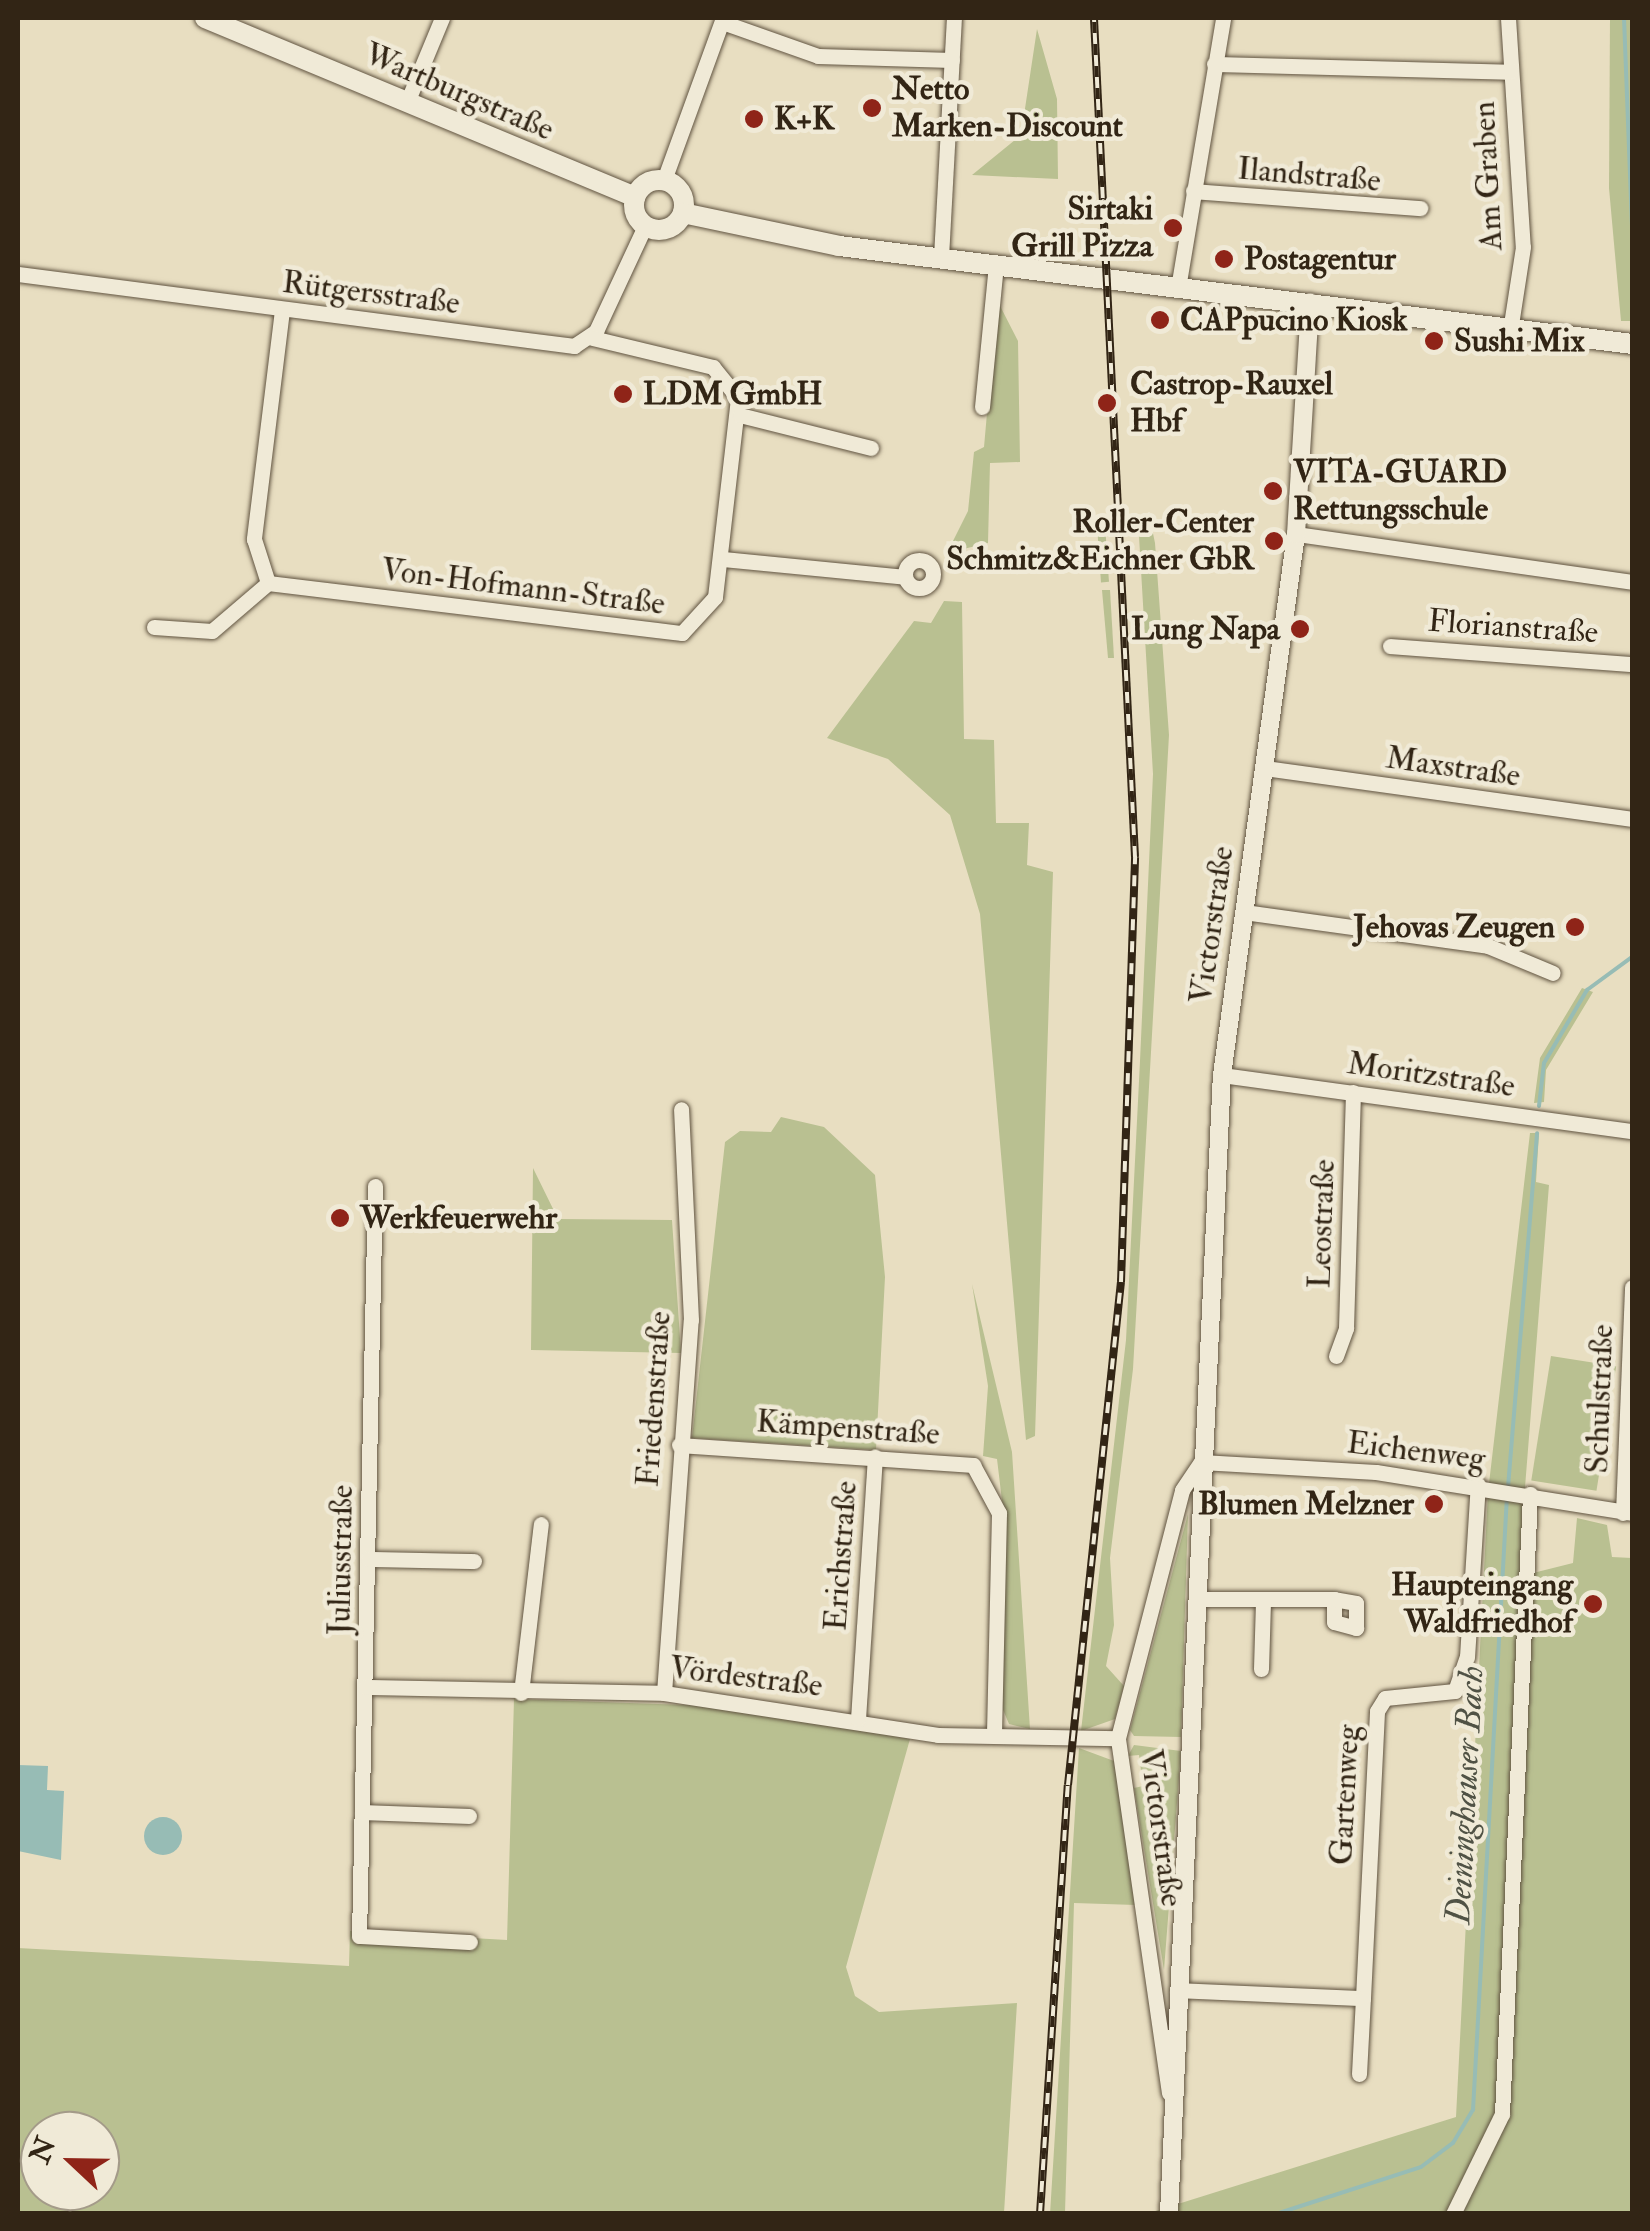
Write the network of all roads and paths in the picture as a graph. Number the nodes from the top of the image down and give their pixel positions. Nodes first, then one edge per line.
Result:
1 (205, 18) edge
2 (442, 18) edge
3 (954, 18) edge
4 (1222, 18) edge
5 (1508, 18) edge
6 (722, 20) edge
7 (952, 60) junction
8 (1214, 64) junction
9 (1510, 72) junction
10 (408, 100) junction
11 (664, 180) junction
12 (1192, 190) junction
13 (635, 197) junction
14 (1420, 208) dead end
15 (683, 213) junction
16 (644, 226) junction
17 (941, 257) junction
18 (996, 264) junction
19 (18, 274) edge
20 (1178, 288) junction
21 (1310, 302) junction
22 (282, 310) junction
23 (1510, 331) junction
24 (592, 338) junction
25 (1632, 344) edge
26 (982, 407) dead end
27 (740, 416) junction
28 (871, 448) dead end
29 (1296, 534) junction
30 (723, 559) junction
31 (940, 566) dead end
32 (1632, 582) edge
33 (268, 583) junction
34 (154, 627) dead end
35 (1390, 646) dead end
36 (1632, 664) edge
37 (1265, 768) junction
38 (1632, 820) edge
39 (1244, 912) junction
40 (1553, 973) dead end
41 (1222, 1075) junction
42 (1353, 1092) junction
43 (681, 1109) dead end
44 (1632, 1131) edge
45 (375, 1186) dead end
46 (1632, 1287) edge
47 (1632, 1315) edge
48 (1336, 1356) dead end
49 (680, 1445) junction
50 (875, 1457) junction
51 (1201, 1462) junction
52 (1478, 1484) junction
53 (1530, 1494) junction
54 (1628, 1513) edge
55 (541, 1524) dead end
56 (368, 1559) junction
57 (474, 1562) dead end
58 (1196, 1599) junction
59 (1334, 1599) dead end
60 (1263, 1602) junction
61 (1261, 1670) dead end
62 (365, 1687) junction
63 (520, 1692) junction
64 (664, 1693) junction
65 (858, 1719) junction
66 (994, 1736) junction
67 (1118, 1738) junction
68 (362, 1812) junction
69 (470, 1816) dead end
70 (470, 1942) dead end
71 (1152, 1977) junction
72 (1177, 1984) junction
73 (1363, 1998) junction
74 (1359, 2074) dead end
75 (1169, 2093) junction
76 (1169, 2208) edge
77 (1453, 2214) edge

1 - 10 main road, Wartburgstraße
2 - 10 street
3 - 7 street
4 - 8 street, Ilandstraße
5 - 9 street, Am Graben
6 - 7 street
6 - 11 street
7 - 17 street
8 - 9 street
8 - 12 street, Ilandstraße
9 - 23 street, Am Graben
10 - 13 main road, Wartburgstraße
11 - 13 main road
11 - 15 main road
12 - 14 street, Ilandstraße
12 - 20 street, Ilandstraße
13 - 16 main road
15 - 16 main road
15 - 17 main road
16 - 24 street
17 - 18 main road
18 - 20 main road
18 - 26 street
19 - 22 street, Rütgersstraße
20 - 21 main road
21 - 23 main road
21 - 29 street, Victorstraße
22 - 24 street, Rütgersstraße
22 - 33 street
23 - 25 main road
24 - 27 street
27 - 28 street
27 - 30 street, Von-Hofmann-Straße
29 - 32 street
29 - 37 street, Victorstraße
30 - 31 street
30 - 33 street, Von-Hofmann-Straße
33 - 34 street
35 - 36 street, Florianstraße
37 - 38 street, Maxstraße
37 - 39 street, Victorstraße
39 - 40 street
39 - 41 street, Victorstraße
41 - 42 street, Moritzstraße
41 - 51 street, Victorstraße
42 - 44 street, Moritzstraße
42 - 48 street, Leostraße
43 - 49 street, Friedenstraße
45 - 56 street, Juliusstraße
46 - 47 street, Schulstraße
47 - 54 street, Schulstraße
49 - 50 street, Kämpenstraße
49 - 64 street, Friedenstraße
50 - 65 street, Erichstraße
50 - 66 street, Kämpenstraße
51 - 52 street, Eichenweg
51 - 58 street, Victorstraße
51 - 67 street, Victorstraße
52 - 53 street, Eichenweg
52 - 73 street, Gartenweg
53 - 54 street, Eichenweg
53 - 77 street
55 - 63 street
56 - 57 street
56 - 62 street, Juliusstraße
58 - 60 street
58 - 72 street, Victorstraße
59 - 60 street
60 - 61 street
62 - 63 street, Vördestraße
62 - 68 street, Juliusstraße
63 - 64 street, Vördestraße
64 - 65 street, Vördestraße
65 - 66 street, Vördestraße
66 - 67 street, Vördestraße
67 - 71 street, Victorstraße
68 - 69 street
68 - 70 street, Juliusstraße
71 - 72 street
71 - 75 street, Victorstraße
72 - 73 street
72 - 75 street, Victorstraße
73 - 74 street, Gartenweg
75 - 76 street, Victorstraße

